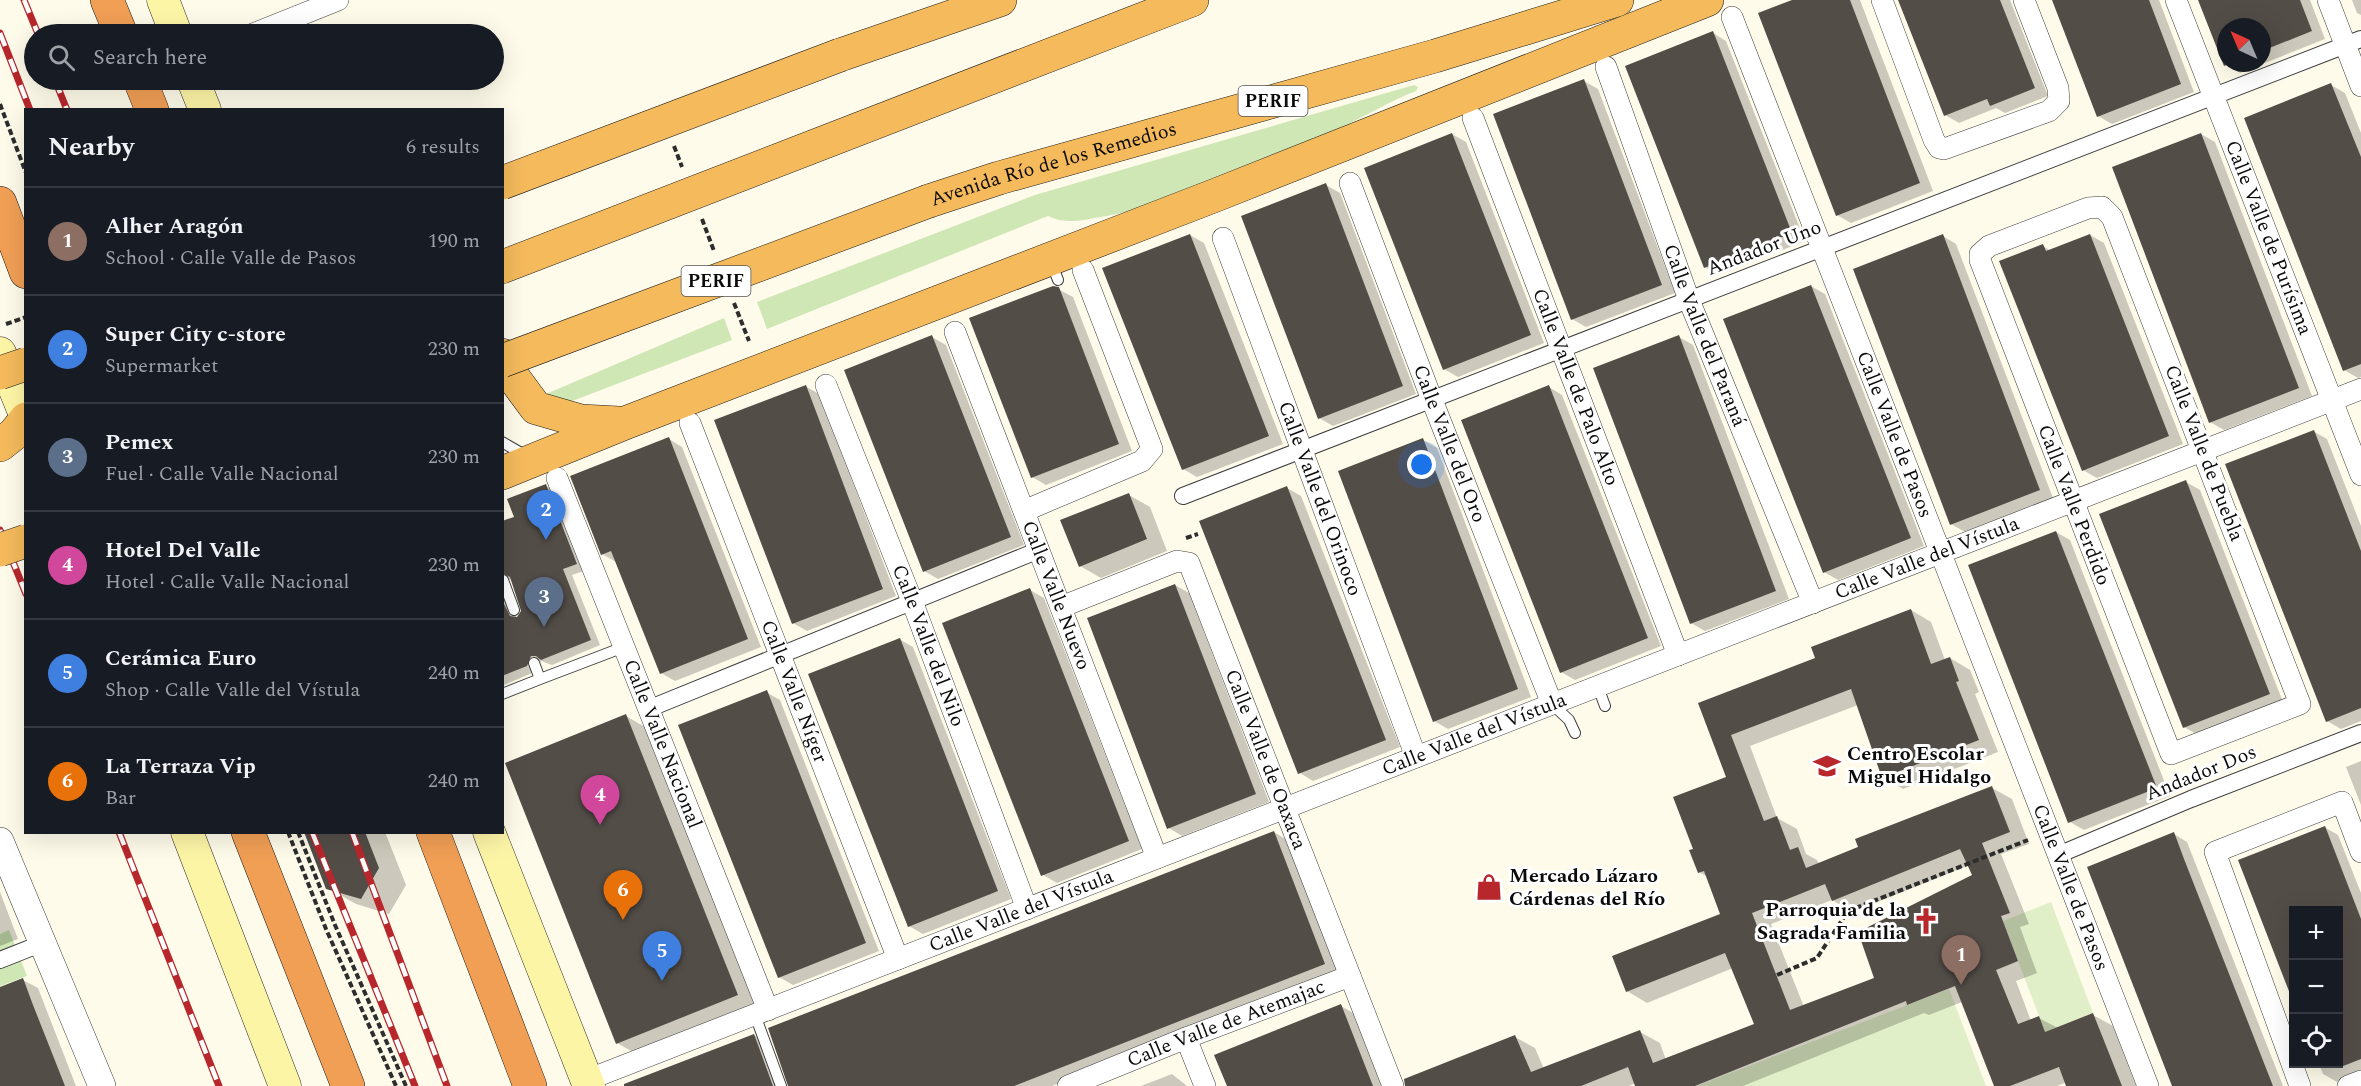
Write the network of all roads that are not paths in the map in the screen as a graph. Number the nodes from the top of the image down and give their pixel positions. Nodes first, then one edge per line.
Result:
1 (107, 0) edge
2 (162, 0) edge
3 (338, 0) edge
4 (1000, 0) edge
5 (1192, 0) edge
6 (1617, 0) edge
7 (1882, 0) edge
8 (2024, 0) edge
9 (2176, 0) edge
10 (2328, 0) edge
11 (1720, 9) edge
12 (117, 24) edge
13 (172, 24) edge
14 (278, 24) edge
15 (2353, 43) edge
16 (1606, 67) dead end
17 (2361, 86) edge
18 (144, 90) edge
19 (197, 90) edge
20 (2214, 97) junction
21 (151, 108) edge
22 (204, 108) edge
23 (1473, 118) dead end
24 (504, 182) edge
25 (1350, 183) dead end
26 (0, 203) edge
27 (2102, 207) joint
28 (1223, 238) dead end
29 (1822, 248) junction
30 (534, 255) junction
31 (504, 266) edge
32 (24, 267) edge
33 (1083, 270) dead end
34 (504, 285) edge
35 (1689, 300) junction
36 (955, 332) dead end
37 (1561, 349) junction
38 (0, 353) edge
39 (504, 360) edge
40 (504, 362) edge
41 (24, 365) edge
42 (0, 373) edge
43 (826, 385) dead end
44 (2361, 390) edge
45 (1432, 400) junction
46 (2332, 401) junction
47 (24, 413) edge
48 (24, 421) edge
49 (625, 423) junction
50 (690, 423) dead end
51 (504, 443) edge
52 (0, 445) edge
53 (1302, 450) junction
54 (2204, 451) junction
55 (546, 469) junction
56 (504, 473) edge
57 (2361, 475) edge
58 (1183, 496) dead end
59 (2072, 502) junction
60 (1024, 511) junction
61 (24, 542) edge
62 (0, 550) edge
63 (1039, 550) junction
64 (1941, 553) junction
65 (505, 594) edge
66 (912, 601) junction
67 (1813, 603) junction
68 (1061, 607) junction
69 (514, 610) dead end
70 (624, 647) junction
71 (780, 655) junction
72 (1678, 656) junction
73 (534, 663) dead end
74 (540, 680) junction
75 (504, 693) edge
76 (1552, 704) junction
77 (648, 709) junction
78 (1575, 733) dead end
79 (2361, 733) edge
80 (2171, 754) joint
81 (1416, 757) junction
82 (1284, 809) junction
83 (188, 834) edge
84 (249, 834) edge
85 (434, 834) edge
86 (490, 834) edge
87 (0, 841) edge
88 (2361, 852) edge
89 (2058, 855) junction
90 (1157, 858) junction
91 (1027, 909) junction
92 (43, 943) junction
93 (898, 959) junction
94 (0, 960) edge
95 (1350, 976) junction
96 (761, 1012) junction
97 (1186, 1038) junction
98 (2361, 1081) edge
99 (588, 1083) edge
100 (102, 1086) edge
101 (285, 1086) edge
102 (348, 1086) edge
103 (530, 1086) edge
104 (781, 1086) edge
105 (1068, 1086) edge
106 (1205, 1086) edge
107 (1393, 1086) edge
108 (2148, 1086) edge
109 (2300, 1086) edge
110 (2348, 1086) edge

1 - 12 highway
2 - 13 main road
3 - 14 street
4 - 24 highway, bridge
5 - 30 highway
6 - 39 highway, Avenida Río de los Remedios / PERIF, bridge
7 - 8 street
9 - 20 street, Calle Valle de Purísima
10 - 15 street
11 - 29 street, Calle Valle de Pasos
11 - 49 highway
15 - 17 street
15 - 20 street, Andador Uno
16 - 35 street, Calle Valle del Paraná
18 - 21 highway
19 - 22 main road
20 - 29 street, Andador Uno
20 - 46 street, Calle Valle de Purísima
23 - 37 street, Calle Valle de Palo Alto
25 - 45 street, Calle Valle del Oro
26 - 32 highway
27 - 54 street, Calle Valle de Puebla
27 - 59 street, Calle Valle Perdido
28 - 53 street, Calle Valle del Orinoco
29 - 35 street, Andador Uno
29 - 64 street, Calle Valle de Pasos
30 - 31 highway
30 - 34 highway
33 - 60 street
35 - 37 street, Andador Uno
35 - 67 street, Calle Valle del Paraná
36 - 60 street, Calle Valle Nuevo
37 - 45 street, Andador Uno
37 - 72 street, Calle Valle de Palo Alto
38 - 47 main road
40 - 49 highway
41 - 42 highway, bridge
43 - 66 street, Calle Valle del Nilo
44 - 46 street, Calle Valle del Vístula
45 - 53 street, Andador Uno
45 - 76 street, Calle Valle del Oro
46 - 54 street, Calle Valle del Vístula
46 - 57 street, Calle Valle de Purísima
48 - 52 highway
49 - 55 highway
50 - 71 street, Calle Valle Níger
51 - 55 lane
53 - 58 street, Andador Uno
53 - 81 street, Calle Valle del Orinoco
54 - 59 street, Calle Valle del Vístula
54 - 80 street, Calle Valle de Puebla
55 - 56 highway
55 - 70 street, Calle Valle Nacional
59 - 64 street, Calle Valle del Vístula
59 - 80 street, Calle Valle Perdido
60 - 63 street, Calle Valle Nuevo
61 - 62 highway, bridge
63 - 66 street
63 - 68 street, Calle Valle Nuevo
64 - 67 street, Calle Valle del Vístula
64 - 89 street, Calle Valle de Pasos
65 - 69 lane
66 - 71 street
66 - 91 street, Calle Valle del Nilo
67 - 72 street, Calle Valle del Vístula
68 - 82 street, Calle Valle de Oaxaca
68 - 90 street, Calle Valle Nuevo
70 - 74 lane
70 - 77 street, Calle Valle Nacional
71 - 77 street
71 - 93 street, Calle Valle Níger
72 - 76 street, Calle Valle del Vístula
73 - 74 lane
74 - 75 lane
76 - 78 lane
76 - 81 street, Calle Valle del Vístula
77 - 96 street, Calle Valle Nacional
79 - 89 street, Andador Dos
81 - 82 street, Calle Valle del Vístula
82 - 90 street, Calle Valle del Vístula
82 - 95 street, Calle Valle de Oaxaca
83 - 101 main road
84 - 102 highway
85 - 103 highway
86 - 99 main road
87 - 92 street
88 - 109 street
89 - 108 street, Calle Valle de Pasos
90 - 91 street, Calle Valle del Vístula
91 - 93 street, Calle Valle del Vístula
92 - 94 street
92 - 100 street
93 - 96 street, Calle Valle del Vístula
95 - 97 street, Calle Valle de Atemajac
95 - 107 street, Calle Valle de Oaxaca
96 - 99 street, Calle Valle del Vístula
96 - 104 lane
97 - 105 street, Calle Valle de Atemajac
97 - 106 street
98 - 110 street

